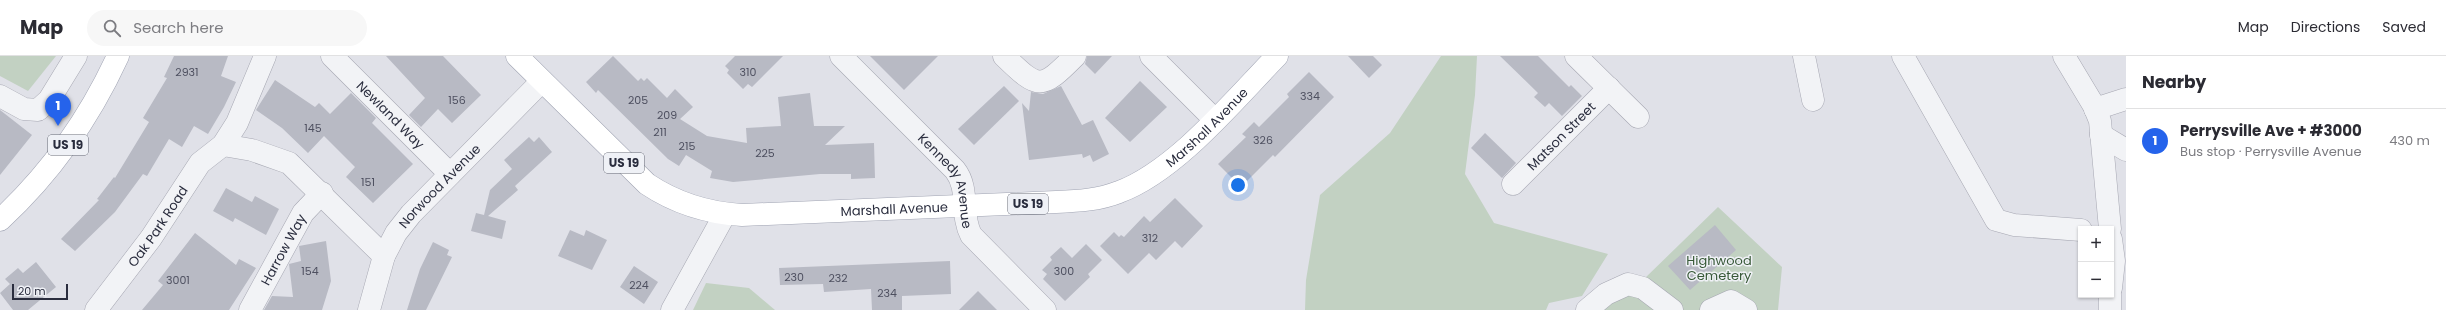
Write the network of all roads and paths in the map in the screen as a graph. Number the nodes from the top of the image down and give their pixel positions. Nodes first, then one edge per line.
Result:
1 (76, 56) edge
2 (118, 56) edge
3 (265, 56) edge
4 (332, 56) edge
5 (517, 56) edge
6 (841, 56) edge
7 (1004, 56) edge
8 (1075, 56) edge
9 (1151, 56) edge
10 (1277, 56) edge
11 (1576, 56) edge
12 (1804, 56) edge
13 (1904, 56) edge
14 (2064, 56) edge
15 (542, 81) junction
16 (1608, 88) junction
17 (0, 96) edge
18 (2126, 99) edge
19 (1812, 100) dead end
20 (2095, 109) junction
21 (1638, 117) dead end
22 (1214, 119) junction
23 (2101, 135) junction
24 (223, 145) junction
25 (2126, 150) edge
26 (450, 174) junction
27 (1513, 184) dead end
28 (322, 194) junction
29 (965, 206) junction
30 (725, 214) junction
31 (0, 220) edge
32 (2110, 226) edge
33 (2078, 230) edge
34 (384, 256) junction
35 (2110, 298) edge
36 (96, 310) edge
37 (250, 310) edge
38 (369, 310) edge
39 (672, 310) edge
40 (1045, 310) edge
41 (1587, 310) edge
42 (1672, 310) edge
43 (1711, 310) edge
44 (1746, 310) edge
45 (2110, 310) edge

1 - 17 street
2 - 31 main road, US 19
3 - 24 street, Oak Park Road
4 - 26 street, Newland Way
5 - 15 main road, Marshall Avenue / US 19
6 - 29 street, Kennedy Avenue
7 - 8 street
9 - 22 street
10 - 22 main road, Marshall Avenue / US 19
11 - 16 street
12 - 19 street
13 - 33 street
14 - 20 street
15 - 26 street, Norwood Avenue
15 - 30 main road, Marshall Avenue / US 19
16 - 21 street
16 - 27 street, Matson Street
18 - 20 street
20 - 23 street
22 - 29 main road, Marshall Avenue / US 19
23 - 25 street
23 - 32 street
24 - 28 street
24 - 36 street, Oak Park Road
26 - 34 street, Norwood Avenue
28 - 34 street
28 - 37 street, Harrow Way
29 - 30 main road, Marshall Avenue / US 19
29 - 40 street, Kennedy Avenue
30 - 39 street
34 - 38 street, Norwood Avenue
35 - 45 street
41 - 42 street
43 - 44 street

